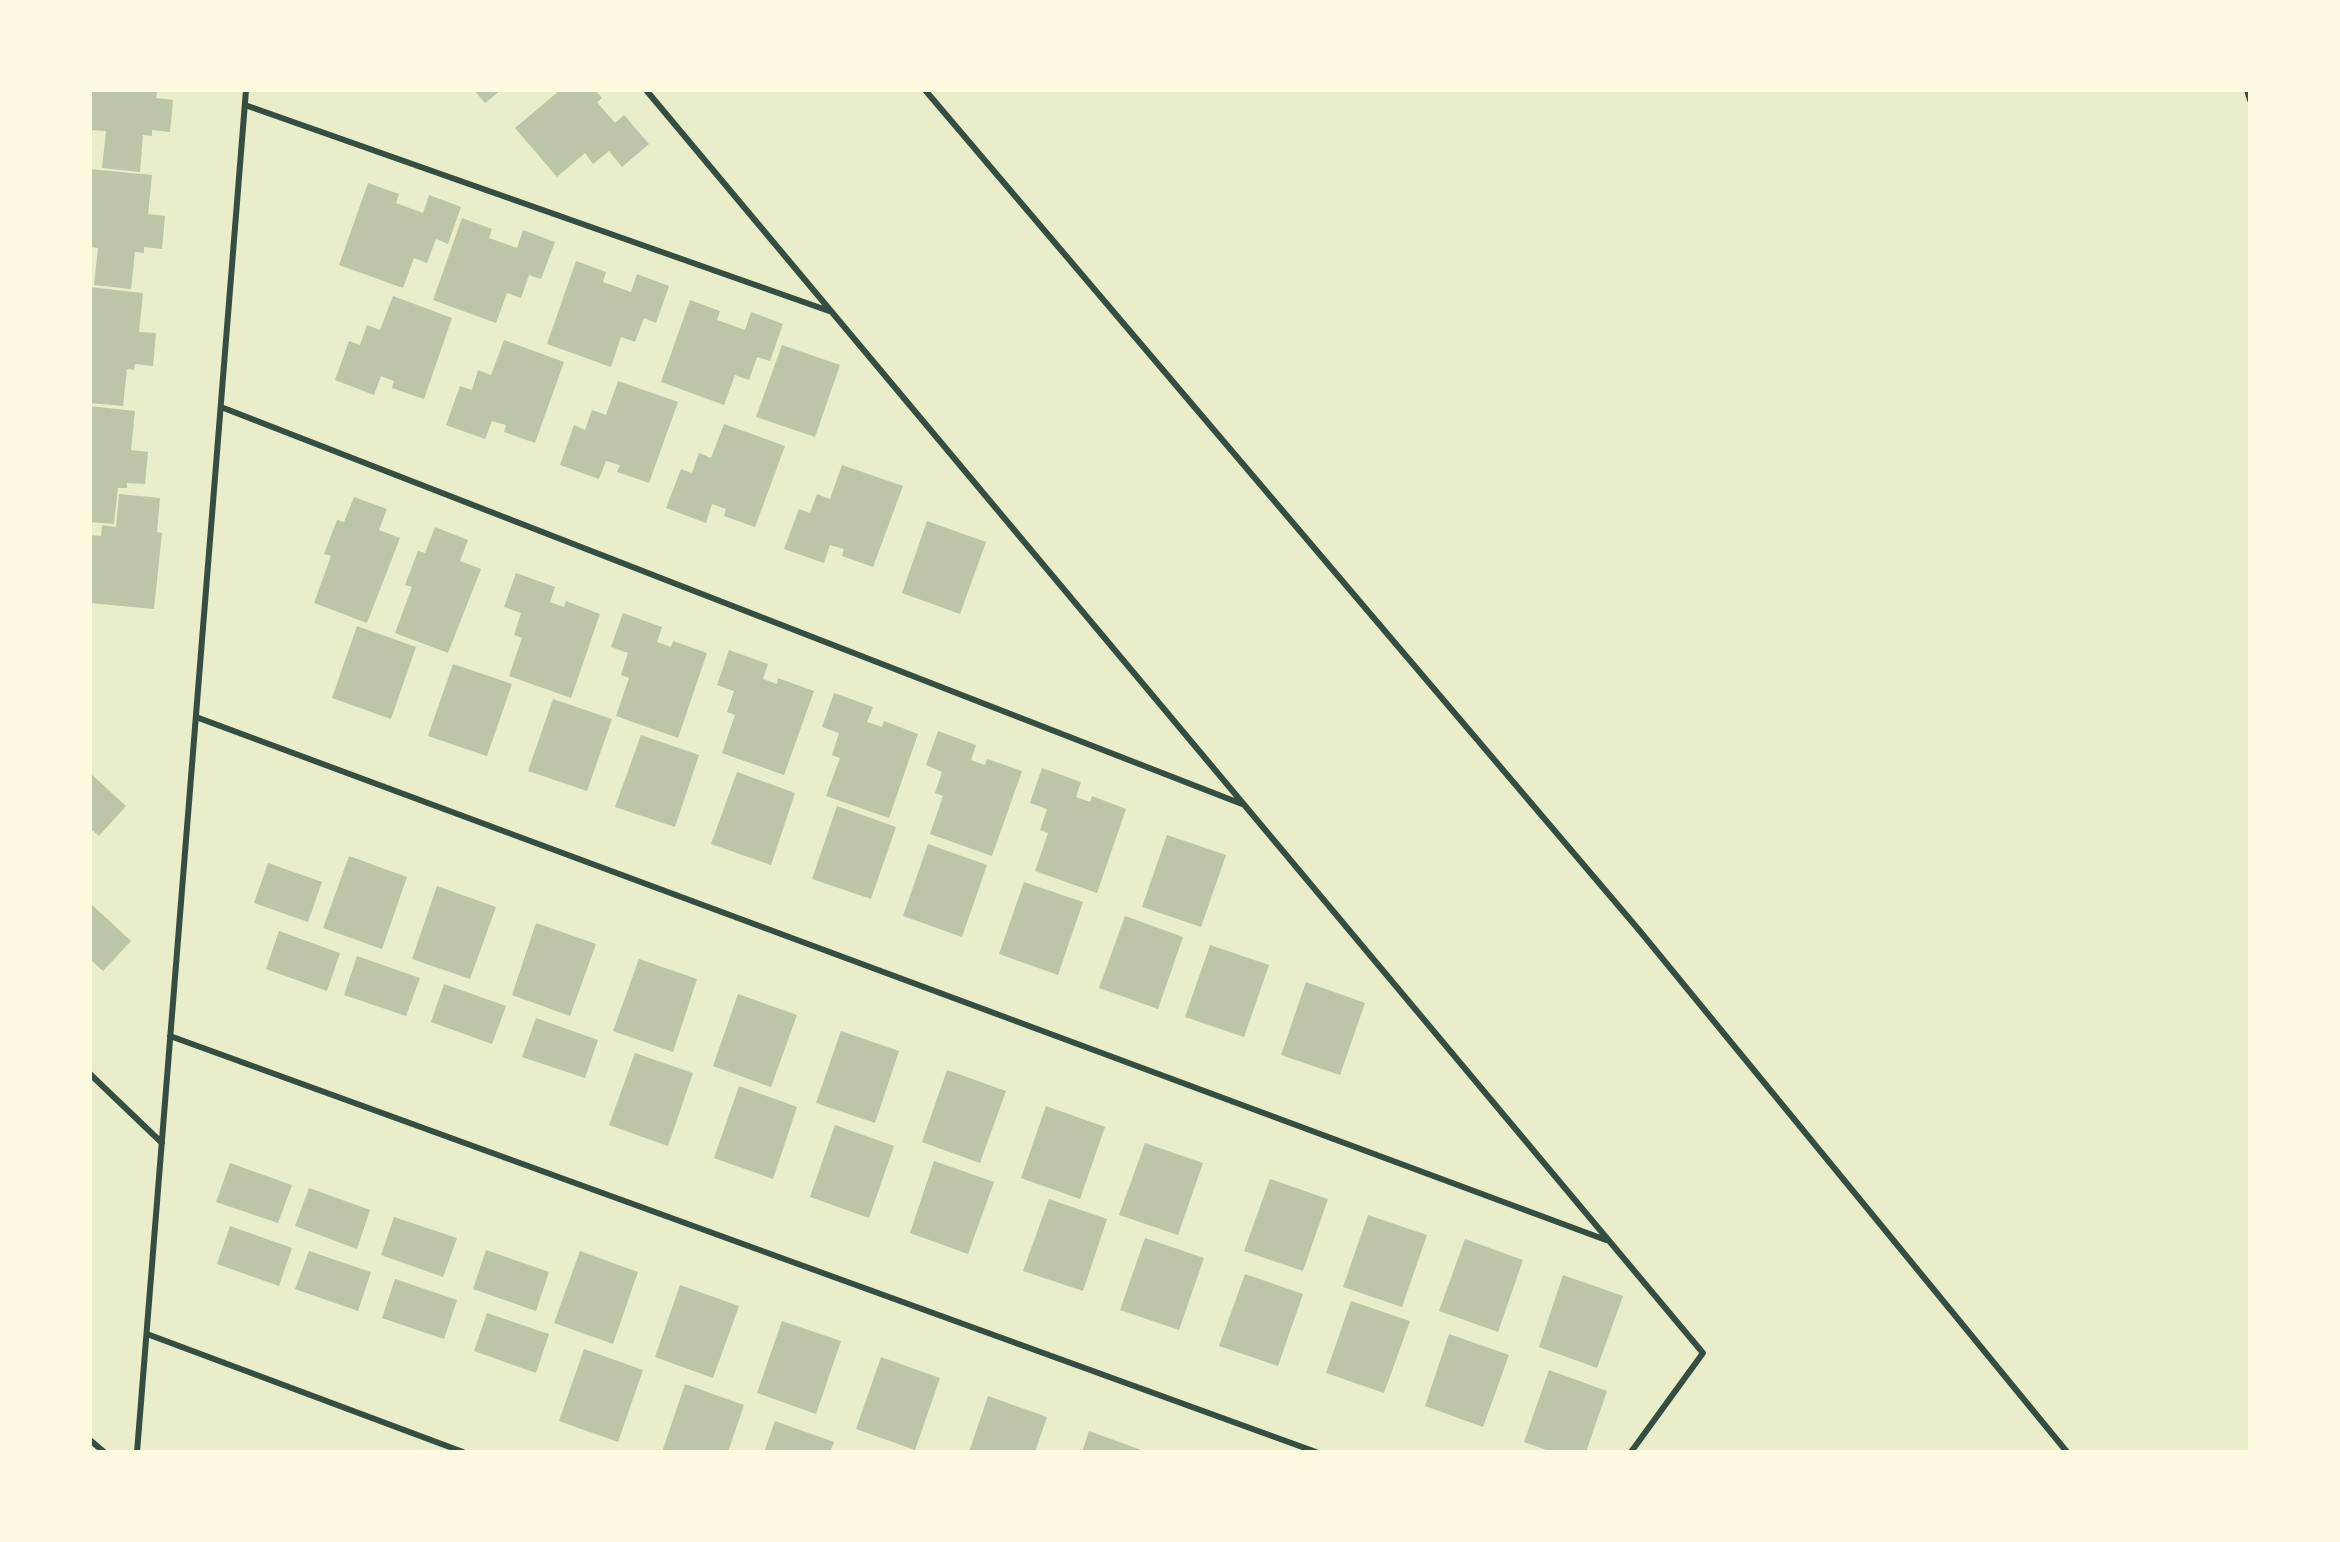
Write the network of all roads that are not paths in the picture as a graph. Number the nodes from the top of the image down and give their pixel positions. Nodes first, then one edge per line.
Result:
1 (246, 90) edge
2 (646, 90) edge
3 (925, 90) edge
4 (2247, 90) edge
5 (2250, 100) edge
6 (245, 105) junction
7 (835, 314) junction
8 (221, 407) junction
9 (196, 717) junction
10 (1245, 805) junction
11 (170, 1036) junction
12 (90, 1074) edge
13 (162, 1143) junction
14 (1609, 1241) junction
15 (147, 1334) junction
16 (90, 1440) edge
17 (104, 1452) edge
18 (137, 1452) edge
19 (463, 1452) edge
20 (1316, 1452) edge
21 (1631, 1452) edge
22 (2067, 1452) edge

1 - 6 lane
2 - 7 lane
3 - 22 lane
4 - 5 lane
6 - 7 lane
6 - 8 lane
7 - 10 lane
8 - 9 lane
8 - 10 lane
9 - 11 lane
9 - 14 lane
10 - 14 lane
11 - 13 lane
11 - 20 lane
12 - 13 lane
13 - 15 lane
14 - 21 lane
15 - 18 lane
15 - 19 lane
16 - 17 lane

